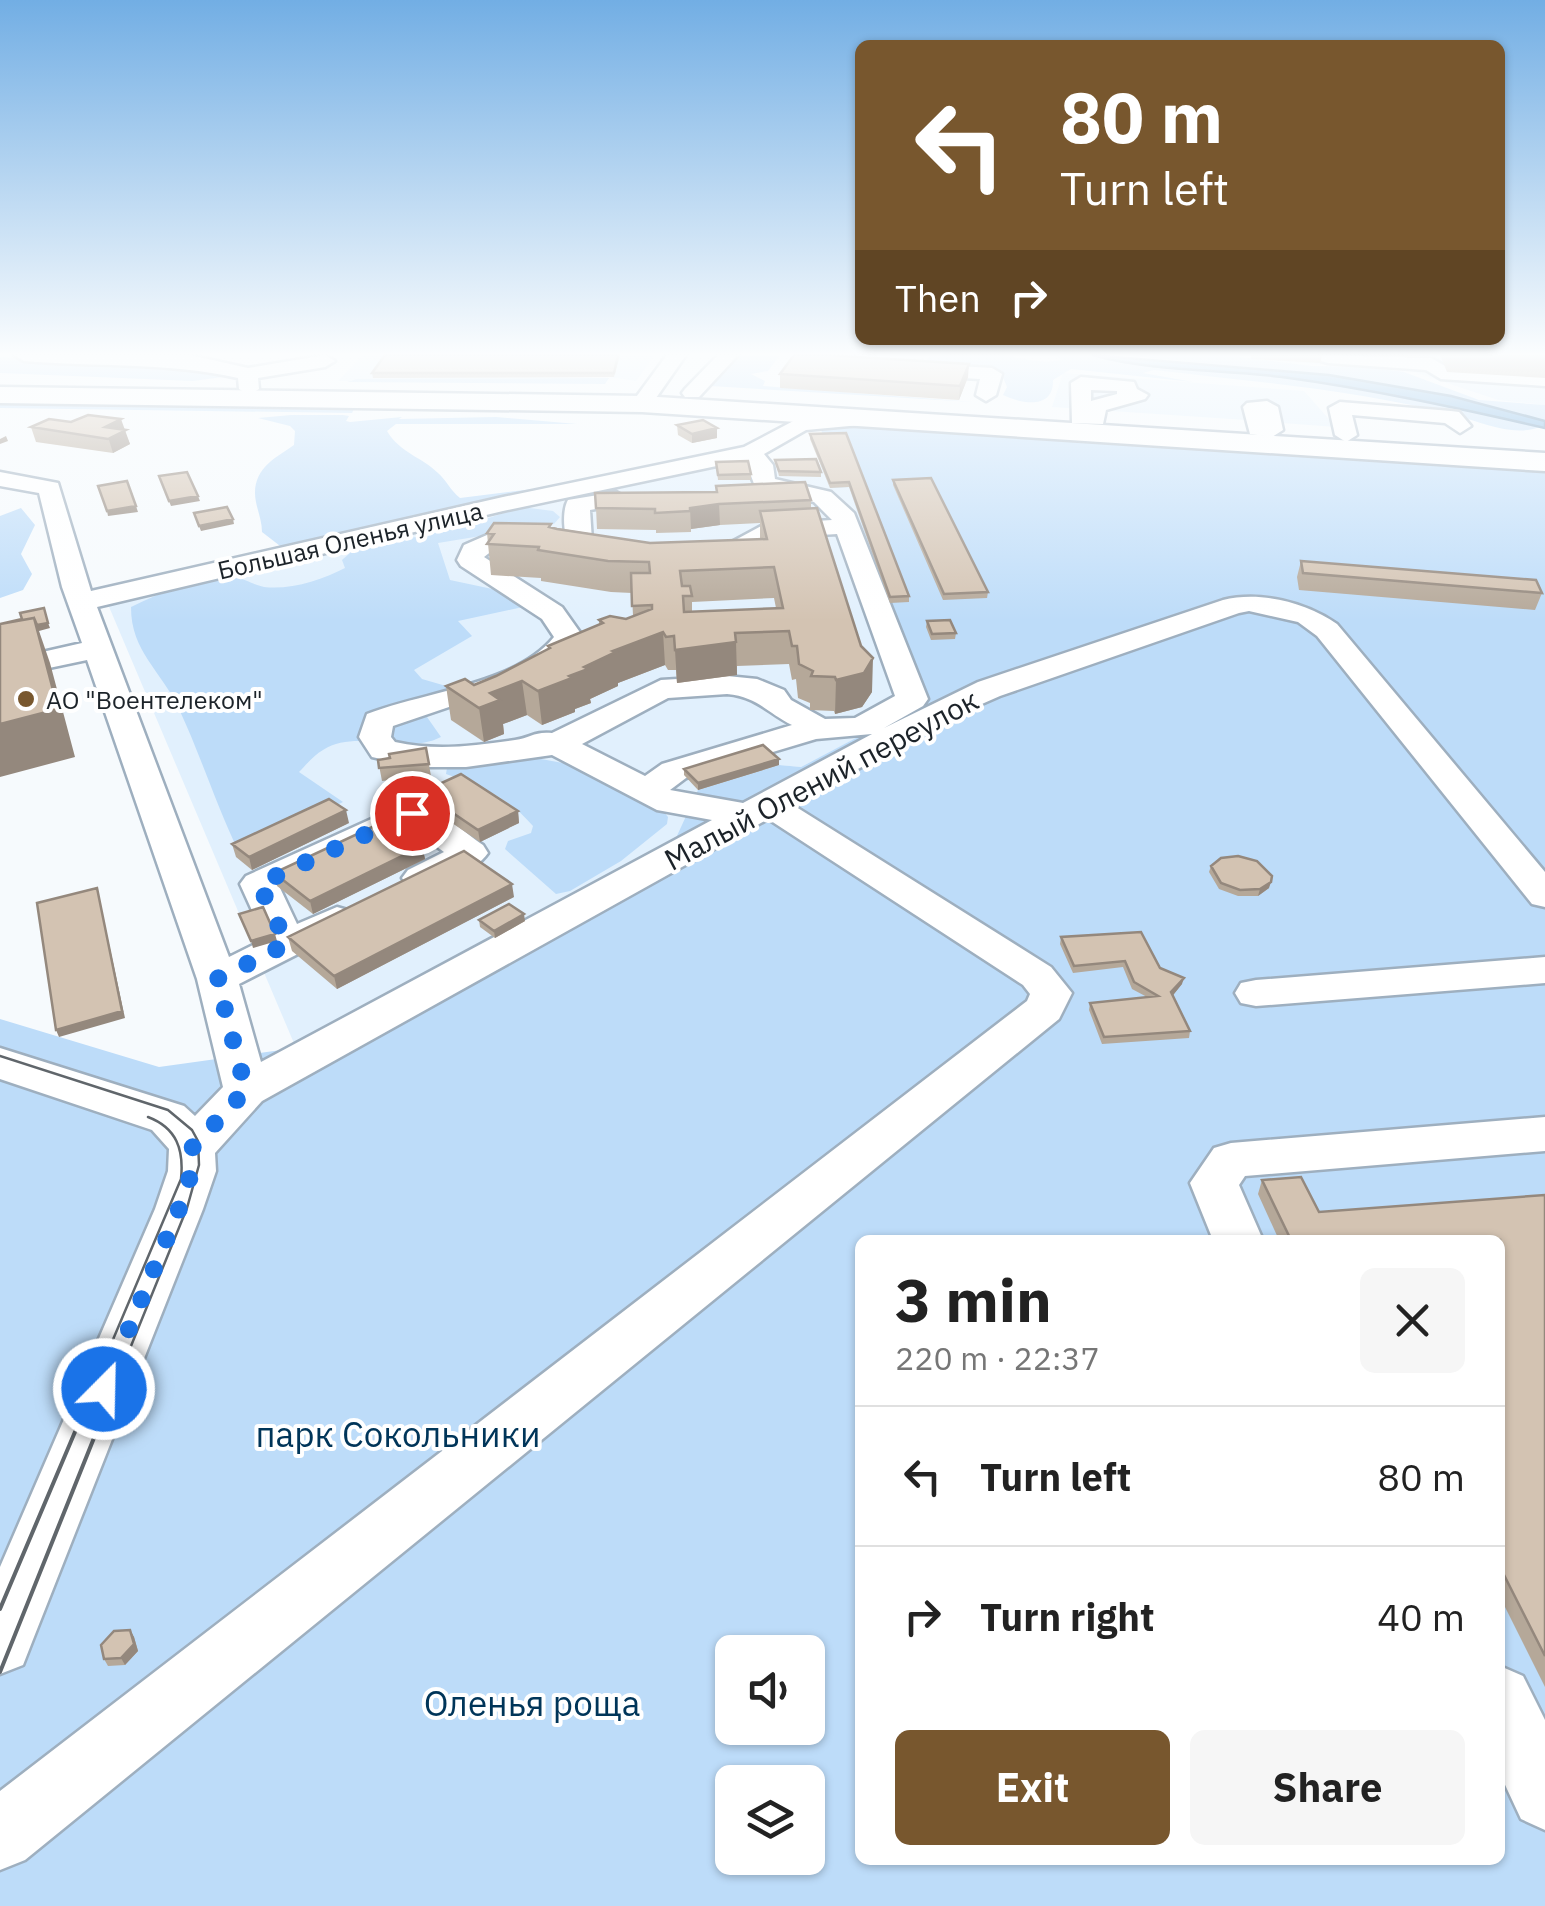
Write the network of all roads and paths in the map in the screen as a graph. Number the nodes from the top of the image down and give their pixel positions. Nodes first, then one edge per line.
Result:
1 (766, 444) edge
2 (1272, 444) edge
3 (1494, 444) edge
4 (1545, 447) edge
5 (752, 452) junction
6 (1545, 462) edge
7 (0, 480) edge
8 (706, 486) dead end
9 (847, 526) junction
10 (673, 555) edge
11 (82, 602) junction
12 (98, 648) junction
13 (50, 659) dead end
14 (417, 704) junction
15 (460, 717) edge
16 (814, 729) junction
17 (493, 739) edge
18 (557, 744) junction
19 (647, 791) junction
20 (759, 810) junction
21 (1545, 896) edge
22 (287, 944) junction
23 (1545, 970) edge
24 (217, 979) junction
25 (1256, 992) dead end
26 (0, 1063) edge
27 (246, 1090) junction
28 (1545, 1134) edge
29 (192, 1148) junction
30 (1236, 1235) edge
31 (0, 1642) edge
32 (1505, 1710) edge
33 (1545, 1794) edge
34 (0, 1835) edge

1 - 5 street, Большая Оленья улица
2 - 6 main road
3 - 4 main road
5 - 9 street
5 - 11 street, Большая Оленья улица
7 - 11 street
8 - 14 street
9 - 10 street
9 - 16 street
11 - 12 street
12 - 13 street
12 - 24 street
14 - 15 street
14 - 18 street
16 - 18 street
16 - 19 street
17 - 18 street
18 - 19 street
19 - 20 street
20 - 21 street, Малый Олений переулок
20 - 27 street, Малый Олений переулок
20 - 34 street
22 - 22 street
22 - 24 street
23 - 25 street
24 - 27 street
26 - 29 street
27 - 29 street
28 - 30 street
29 - 31 street
32 - 33 street

